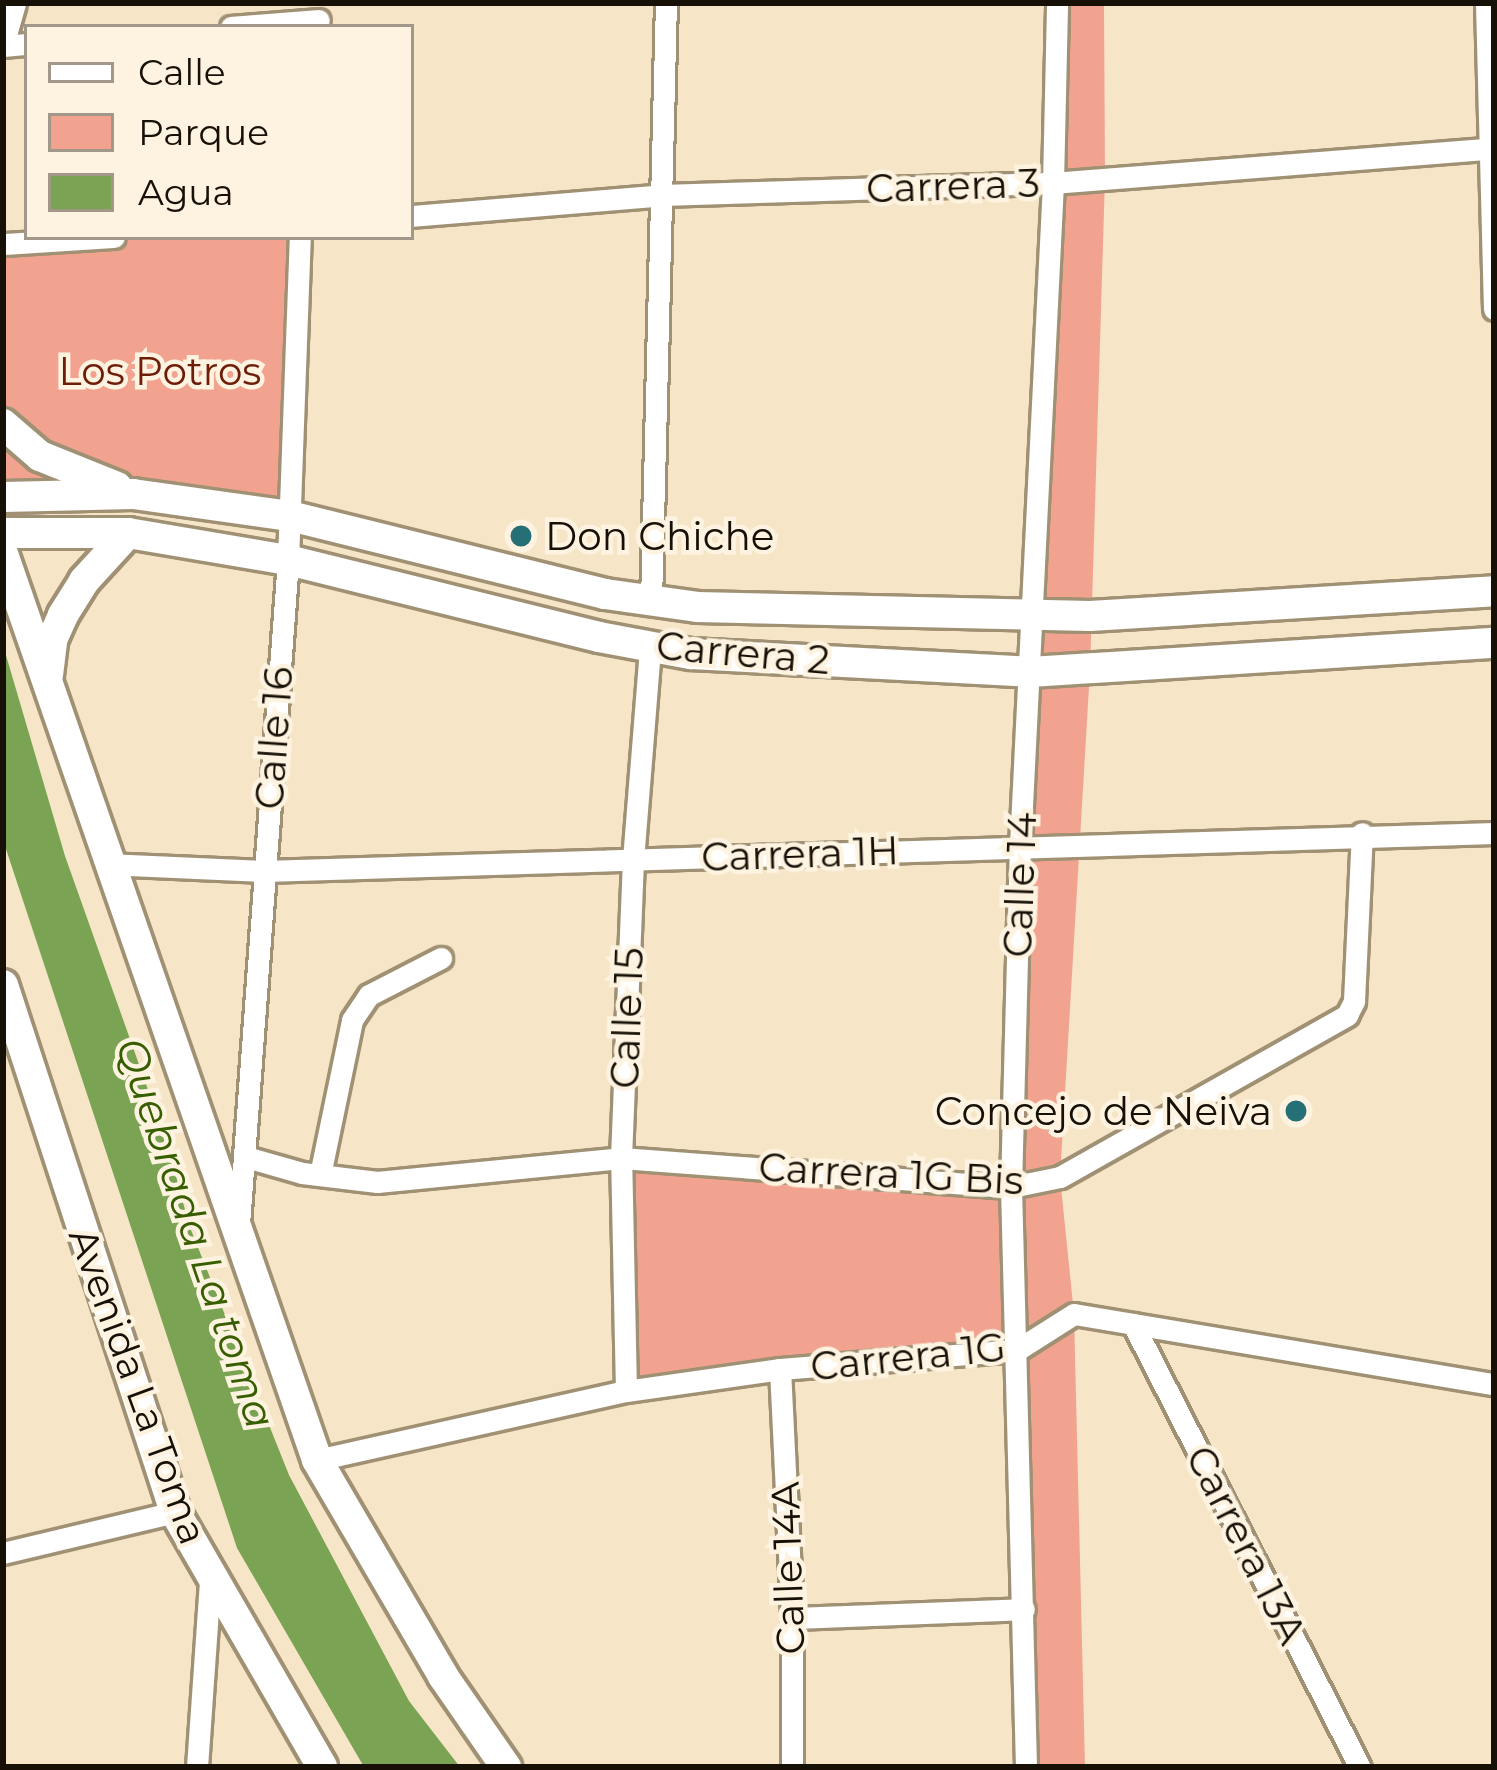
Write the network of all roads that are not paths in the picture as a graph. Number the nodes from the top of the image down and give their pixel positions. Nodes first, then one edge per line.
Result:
1 (11, 3) edge
2 (665, 3) edge
3 (1057, 3) edge
4 (1486, 3) edge
5 (319, 16) edge
6 (255, 24) edge
7 (3, 31) edge
8 (1492, 148) edge
9 (1054, 183) junction
10 (664, 195) junction
11 (414, 216) edge
12 (66, 240) edge
13 (301, 240) edge
14 (3, 244) edge
15 (1494, 309) edge
16 (3, 424) edge
17 (134, 494) junction
18 (3, 497) edge
19 (290, 516) junction
20 (3, 533) edge
21 (128, 533) junction
22 (3, 554) edge
23 (288, 560) junction
24 (1494, 591) edge
25 (651, 602) junction
26 (1034, 616) junction
27 (1494, 643) edge
28 (650, 647) junction
29 (1030, 672) junction
30 (47, 681) junction
31 (1362, 833) junction
32 (1494, 833) edge
33 (1020, 846) junction
34 (633, 860) junction
35 (106, 864) junction
36 (264, 871) junction
37 (441, 958) dead end
38 (3, 985) edge
39 (246, 1157) junction
40 (621, 1158) junction
41 (320, 1175) junction
42 (1011, 1187) junction
43 (238, 1239) junction
44 (1132, 1324) junction
45 (1017, 1350) junction
46 (779, 1369) junction
47 (1494, 1384) edge
48 (626, 1390) junction
49 (317, 1460) junction
50 (175, 1512) junction
51 (3, 1553) edge
52 (210, 1579) junction
53 (1024, 1609) junction
54 (792, 1618) junction
55 (197, 1767) edge
56 (322, 1767) edge
57 (506, 1767) edge
58 (792, 1767) edge
59 (1026, 1767) edge
60 (1360, 1767) edge

1 - 7 main road
2 - 10 street
3 - 9 street, Calle 14
4 - 8 street
5 - 6 street
8 - 9 street, Carrera 3
8 - 15 street
9 - 10 street, Carrera 3
9 - 26 street, Calle 14
10 - 11 street, Carrera 3
10 - 25 street
12 - 14 street
13 - 19 street, Calle 16
16 - 17 main road
17 - 18 main road, Carrera 2
17 - 19 main road, Carrera 2
19 - 23 street, Calle 16
19 - 25 main road, Carrera 2
20 - 21 main road, Carrera 2
21 - 23 main road, Carrera 2
21 - 30 main road
22 - 30 main road
23 - 28 main road, Carrera 2
23 - 36 street, Calle 16
24 - 26 main road, Carrera 2
25 - 26 main road, Carrera 2
26 - 29 street, Calle 14
27 - 29 main road, Carrera 2
28 - 29 main road, Carrera 2
28 - 34 street, Calle 15
29 - 33 street, Calle 14
30 - 35 main road
31 - 32 street, Carrera 1H
31 - 33 street, Carrera 1H
31 - 42 street, Carrera 1G Bis
33 - 34 street, Carrera 1H
33 - 42 street, Calle 14
34 - 36 street, Carrera 1H
34 - 40 street, Calle 15
35 - 36 street, Carrera 1H
35 - 43 main road
36 - 39 street, Calle 16
37 - 41 street
38 - 50 main road, Avenida La Toma
39 - 41 street, Carrera 1G Bis
39 - 43 street, Calle 16
40 - 41 street, Carrera 1G Bis
40 - 42 street, Carrera 1G Bis
40 - 48 street, Calle 15
42 - 45 street, Calle 14
43 - 49 main road
44 - 45 street, Carrera 1G
44 - 47 street, Carrera 1G
44 - 60 street, Carrera 13A
45 - 46 street, Carrera 1G
45 - 53 street, Calle 14
46 - 48 street, Carrera 1G
46 - 54 street, Calle 14A
48 - 49 street, Carrera 1G
49 - 57 main road
50 - 51 street
50 - 52 main road, Avenida La Toma
52 - 55 street
52 - 56 main road, Avenida La Toma
53 - 54 street
53 - 59 street, Calle 14
54 - 58 street, Calle 14A

